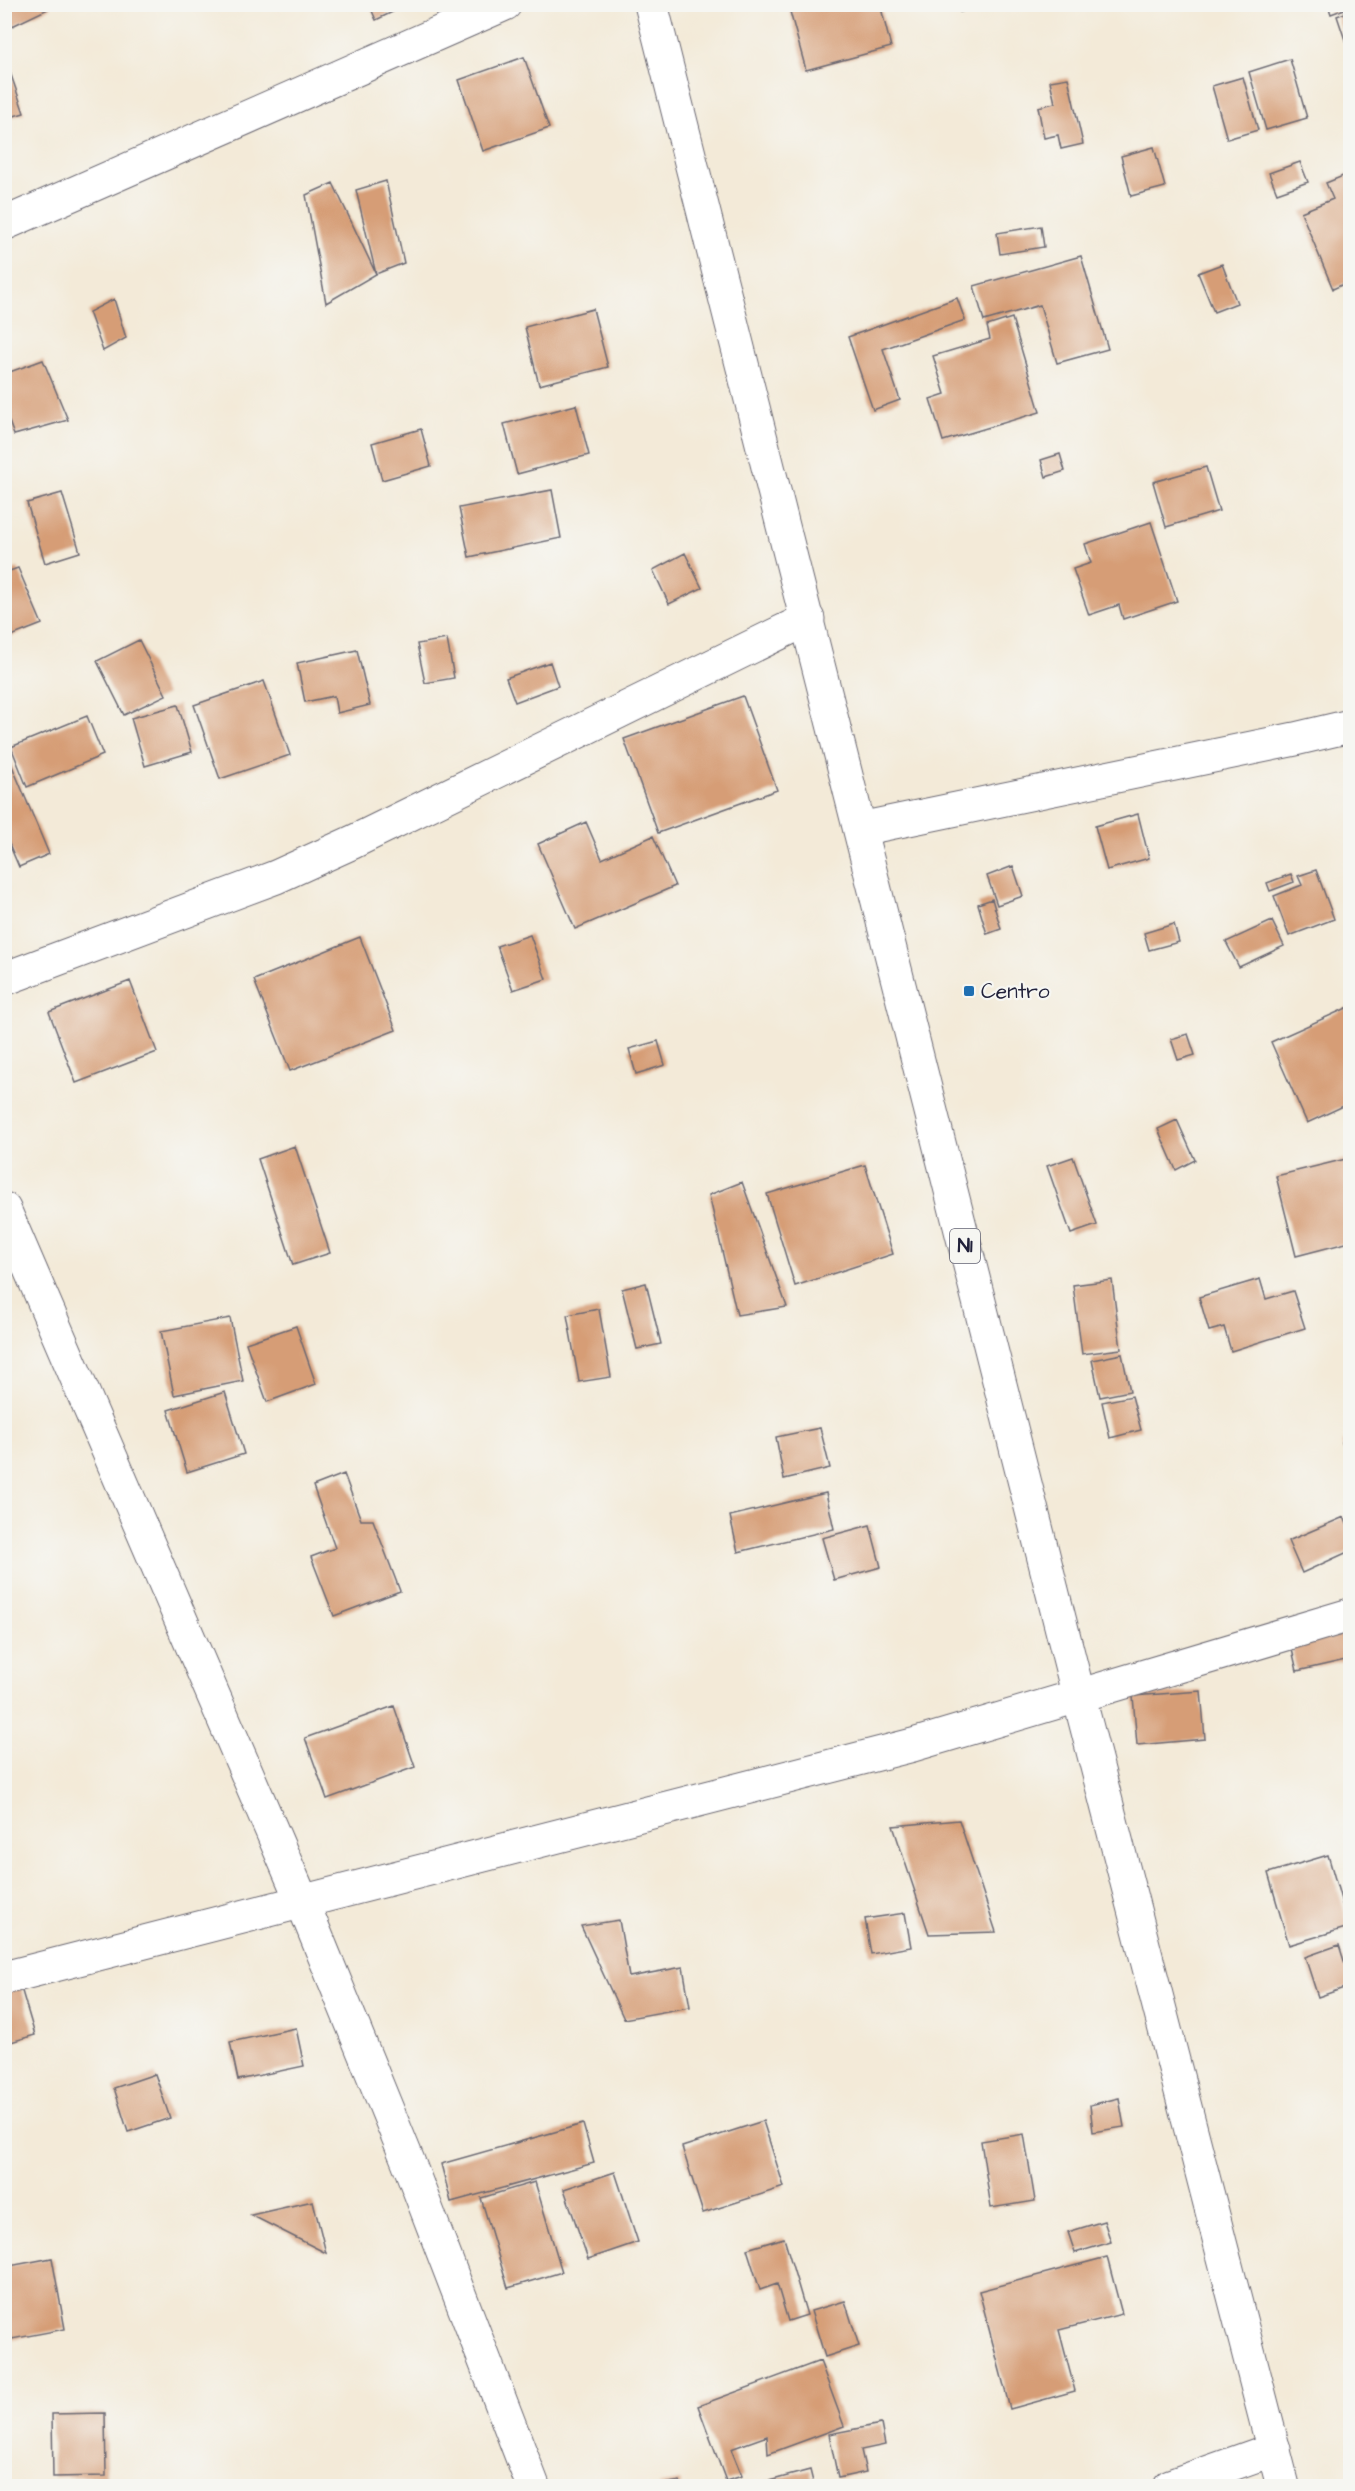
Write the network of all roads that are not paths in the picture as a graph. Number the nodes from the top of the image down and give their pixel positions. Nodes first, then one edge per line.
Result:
1 (505, 4) edge
2 (651, 4) edge
3 (4, 224) edge
4 (808, 618) junction
5 (1350, 726) edge
6 (860, 829) junction
7 (4, 979) edge
8 (4, 1209) edge
9 (1350, 1615) edge
10 (1079, 1697) junction
11 (303, 1901) junction
12 (4, 1978) edge
13 (1274, 2449) junction
14 (533, 2487) edge
15 (1170, 2487) edge
16 (1283, 2487) edge

1 - 3 main road
2 - 4 main road, N1
4 - 6 main road, N1
4 - 7 main road
5 - 6 main road
6 - 10 main road, N1
8 - 11 main road
9 - 10 main road
10 - 11 main road
10 - 13 main road, N1
11 - 12 main road
11 - 14 main road
13 - 15 main road
13 - 16 main road, N1

